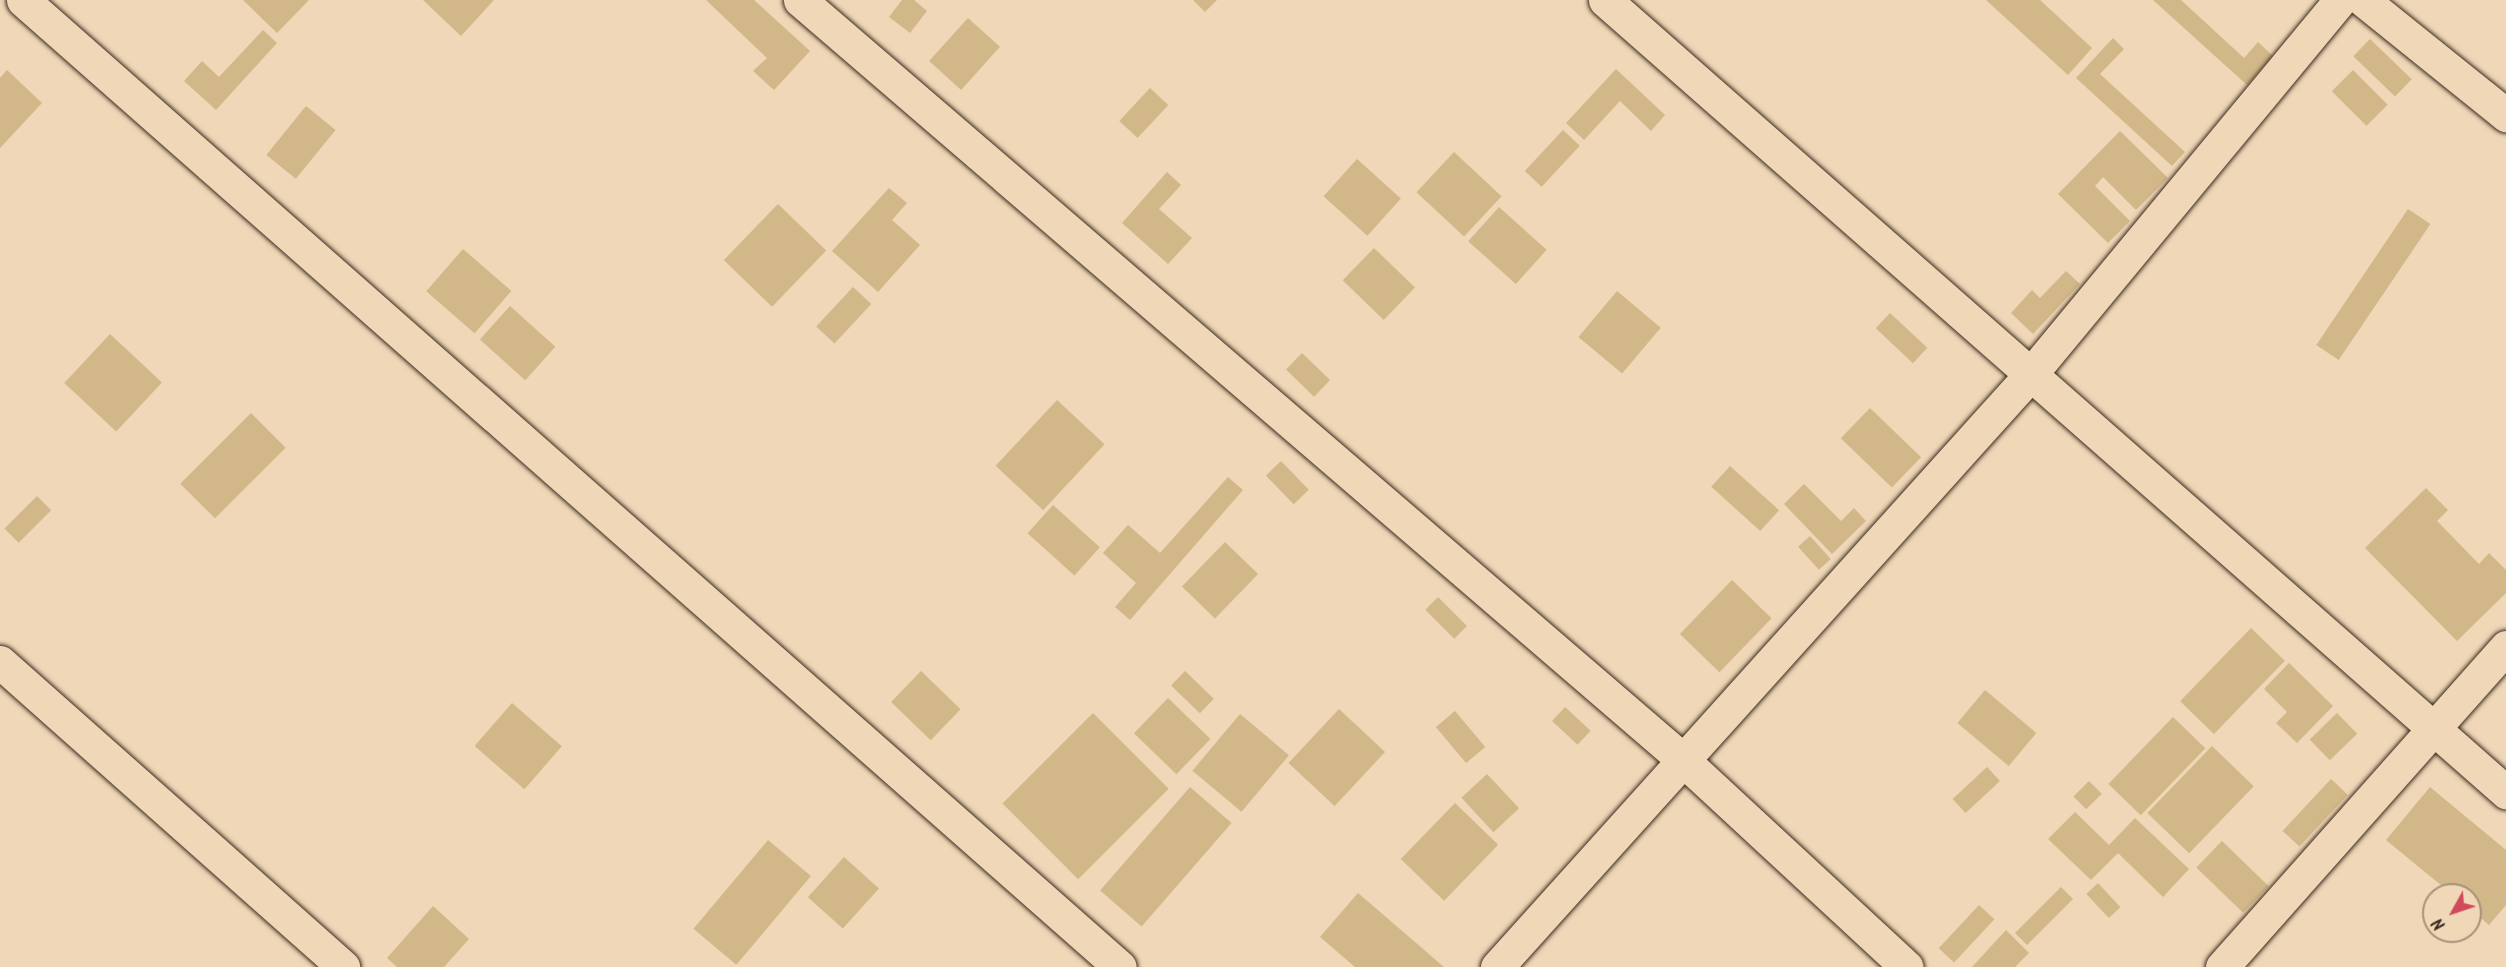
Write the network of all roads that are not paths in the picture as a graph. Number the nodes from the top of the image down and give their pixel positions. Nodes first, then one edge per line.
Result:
1 (23, 0) edge
2 (801, 0) edge
3 (1605, 0) edge
4 (2340, 0) edge
5 (2363, 0) edge
6 (2506, 115) edge
7 (2030, 375) junction
8 (2506, 647) edge
9 (0, 662) edge
10 (2433, 729) junction
11 (1682, 759) junction
12 (2506, 792) edge
13 (343, 967) edge
14 (1120, 967) edge
15 (1497, 967) edge
16 (1907, 967) edge
17 (2222, 967) edge

1 - 14 street
2 - 11 street
3 - 7 street
4 - 7 street
5 - 6 street
7 - 10 street
7 - 11 street
8 - 10 street
9 - 13 street
10 - 12 street
10 - 17 street
11 - 15 street
11 - 16 street

